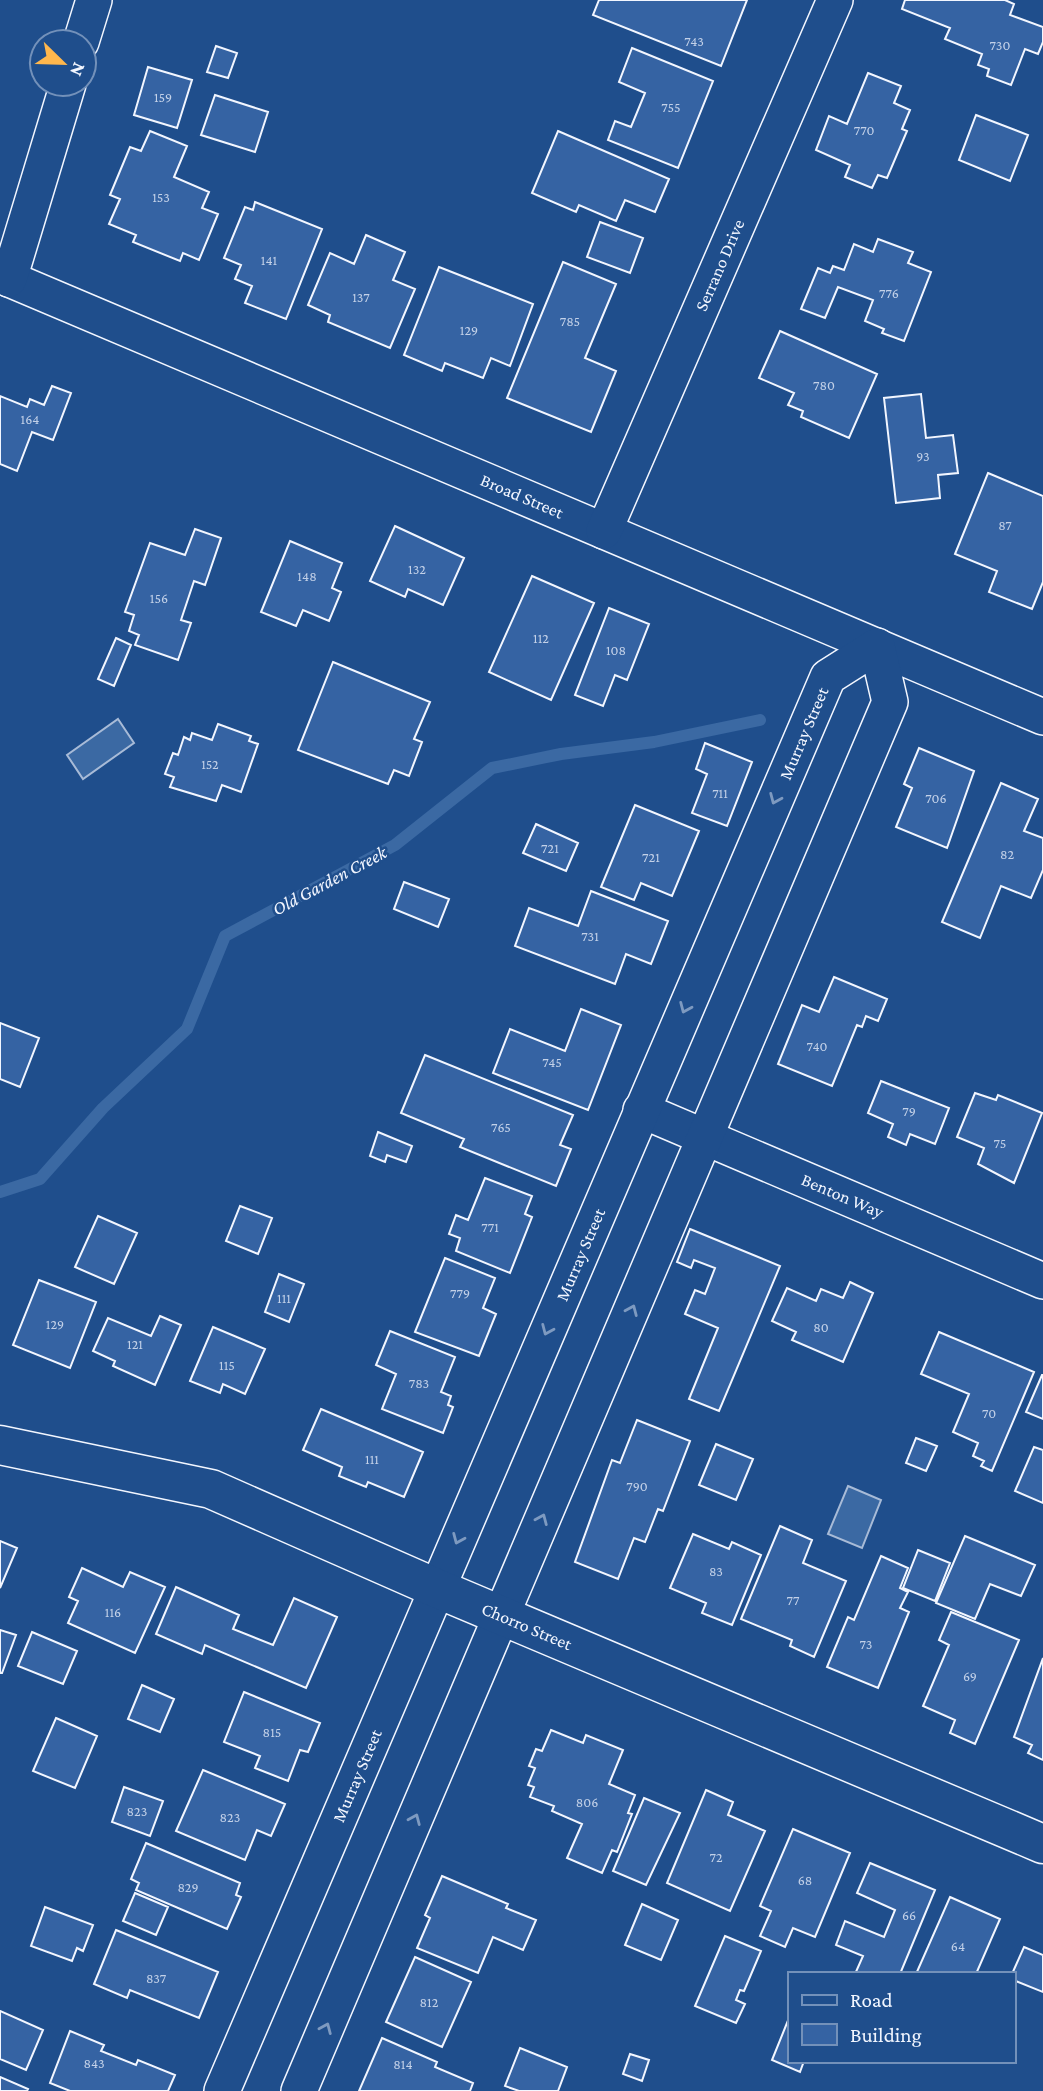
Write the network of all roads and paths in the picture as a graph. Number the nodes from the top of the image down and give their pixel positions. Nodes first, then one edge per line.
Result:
1 (94, 0) edge
2 (835, 0) edge
3 (85, 28) edge
4 (63, 98) edge
5 (5, 277) edge
6 (604, 531) junction
7 (877, 646) junction
8 (1043, 717) edge
9 (640, 1110) junction
10 (705, 1137) junction
11 (1043, 1281) edge
12 (0, 1445) edge
13 (436, 1588) junction
14 (501, 1615) junction
15 (1043, 1844) edge
16 (222, 2091) edge
17 (299, 2091) edge

1 - 3 street
2 - 6 street, Serrano Drive
4 - 5 street
5 - 6 street, Broad Street
6 - 7 street, Broad Street
7 - 8 street, Broad Street
7 -> 9 street, Murray Street
7 - 10 street
9 - 10 street, Benton Way
9 -> 13 street, Murray Street
10 - 11 street, Benton Way
14 -> 10 street
12 - 13 street, Chorro Street
13 - 14 street, Chorro Street
13 - 16 street, Murray Street
14 - 15 street, Chorro Street
17 -> 14 street

